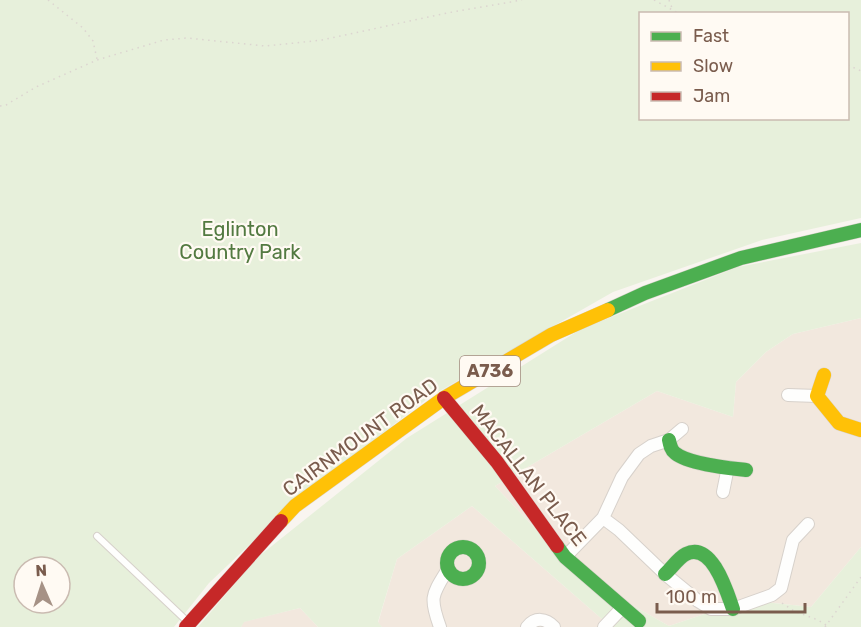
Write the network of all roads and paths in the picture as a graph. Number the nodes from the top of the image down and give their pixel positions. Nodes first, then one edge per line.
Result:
1 (48, 0) edge
2 (522, 0) edge
3 (654, 0) edge
4 (669, 0) edge
5 (673, 10) junction
6 (676, 12) edge
7 (97, 60) junction
8 (0, 106) edge
9 (861, 230) edge
10 (824, 375) dead end
11 (788, 395) dead end
12 (817, 396) junction
13 (444, 398) junction
14 (682, 429) dead end
15 (861, 430) edge
16 (669, 440) junction
17 (728, 467) junction
18 (746, 470) dead end
19 (723, 492) dead end
20 (603, 518) junction
21 (808, 524) dead end
22 (98, 536) dead end
23 (565, 557) junction
24 (448, 569) dead end
25 (665, 574) junction
26 (861, 577) edge
27 (772, 596) junction
28 (622, 608) junction
29 (733, 609) junction
30 (639, 621) dead end
31 (188, 625) edge
32 (826, 626) edge
33 (440, 627) edge
34 (527, 627) edge
35 (554, 627) edge
36 (604, 627) edge

1 - 7 path
2 - 7 path
3 - 5 path
4 - 5 path
5 - 6 path
7 - 8 path
9 - 13 main road, CAIRNMOUNT ROAD / A736
10 - 12 main road
11 - 12 street
12 - 15 main road
13 - 23 main road, MACALLAN PLACE
13 - 31 main road, CAIRNMOUNT ROAD / A736
14 - 16 street
16 - 17 main road
16 - 20 street
17 - 18 main road
17 - 19 street
20 - 23 street
20 - 25 street
21 - 27 street
22 - 31 lane
23 - 28 main road, MACALLAN PLACE
24 - 33 street
25 - 29 street
25 - 29 main road
26 - 32 path
27 - 29 street
27 - 32 path
28 - 30 main road, MACALLAN PLACE
28 - 36 street
34 - 35 street

